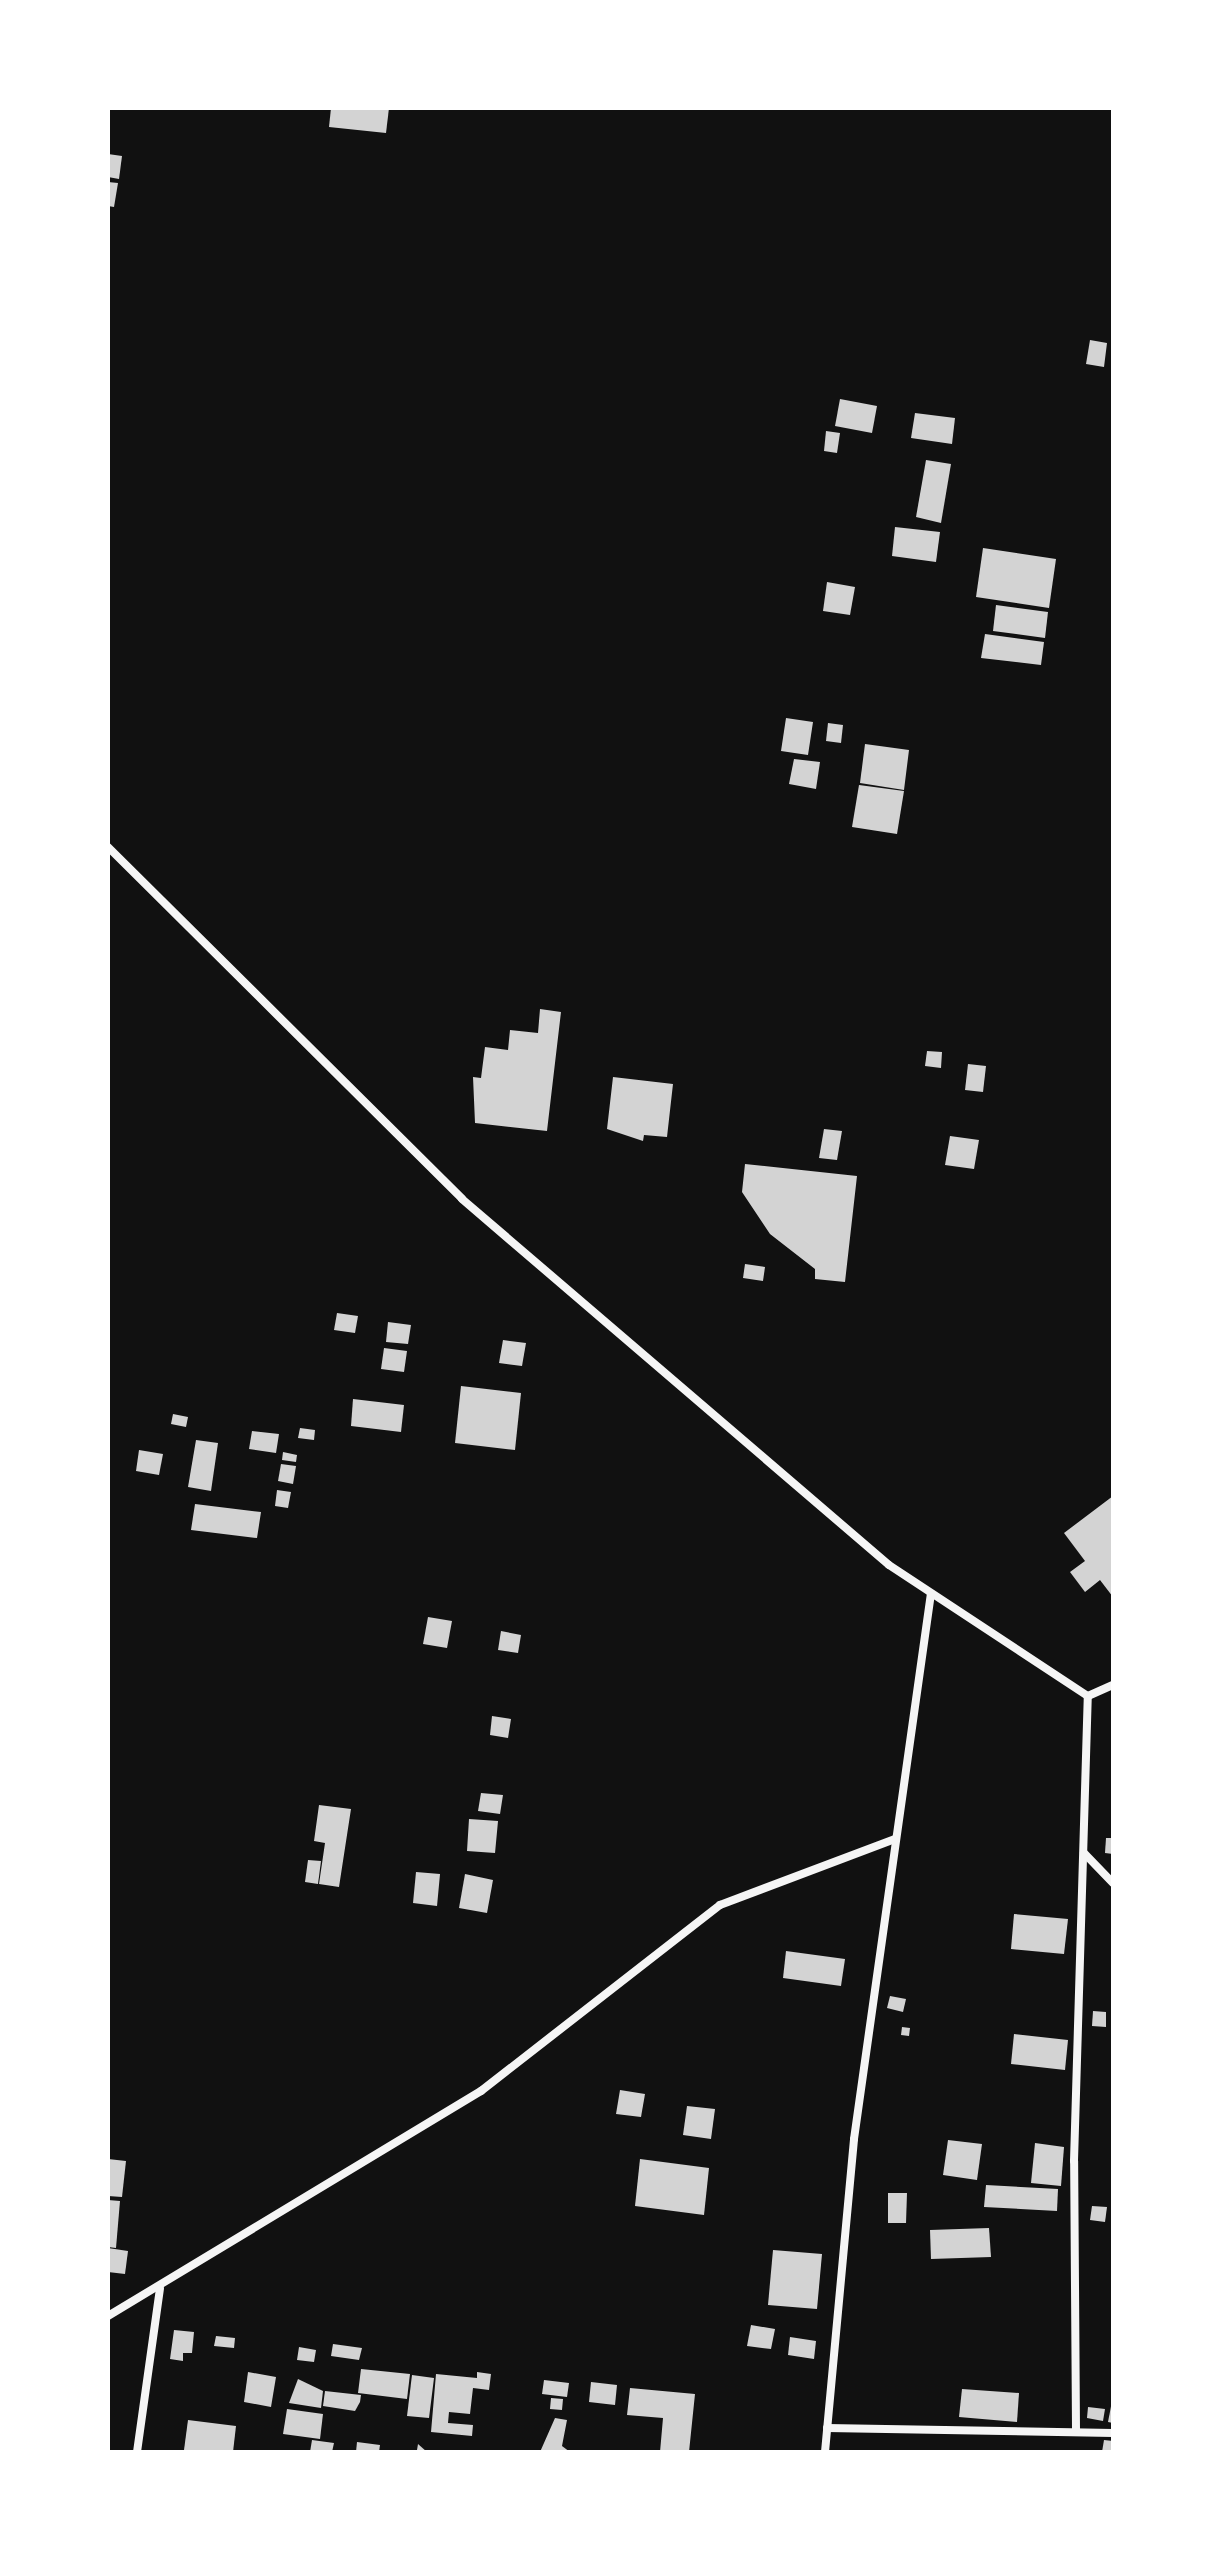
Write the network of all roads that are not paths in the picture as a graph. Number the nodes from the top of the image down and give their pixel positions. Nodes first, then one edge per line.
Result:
1 (108, 847) edge
2 (931, 1593) junction
3 (1113, 1685) edge
4 (1088, 1696) junction
5 (895, 1839) junction
6 (1084, 1853) junction
7 (1113, 1883) edge
8 (160, 2289) junction
9 (108, 2316) edge
10 (827, 2428) junction
11 (1076, 2429) junction
12 (1113, 2433) edge
13 (137, 2452) edge
14 (825, 2452) edge

1 - 2 street
2 - 4 street
2 - 5 street
3 - 4 street
4 - 6 street
5 - 8 street
5 - 10 street
6 - 7 street
6 - 11 street
8 - 9 street
8 - 13 street
10 - 11 street
10 - 14 street
11 - 12 street

